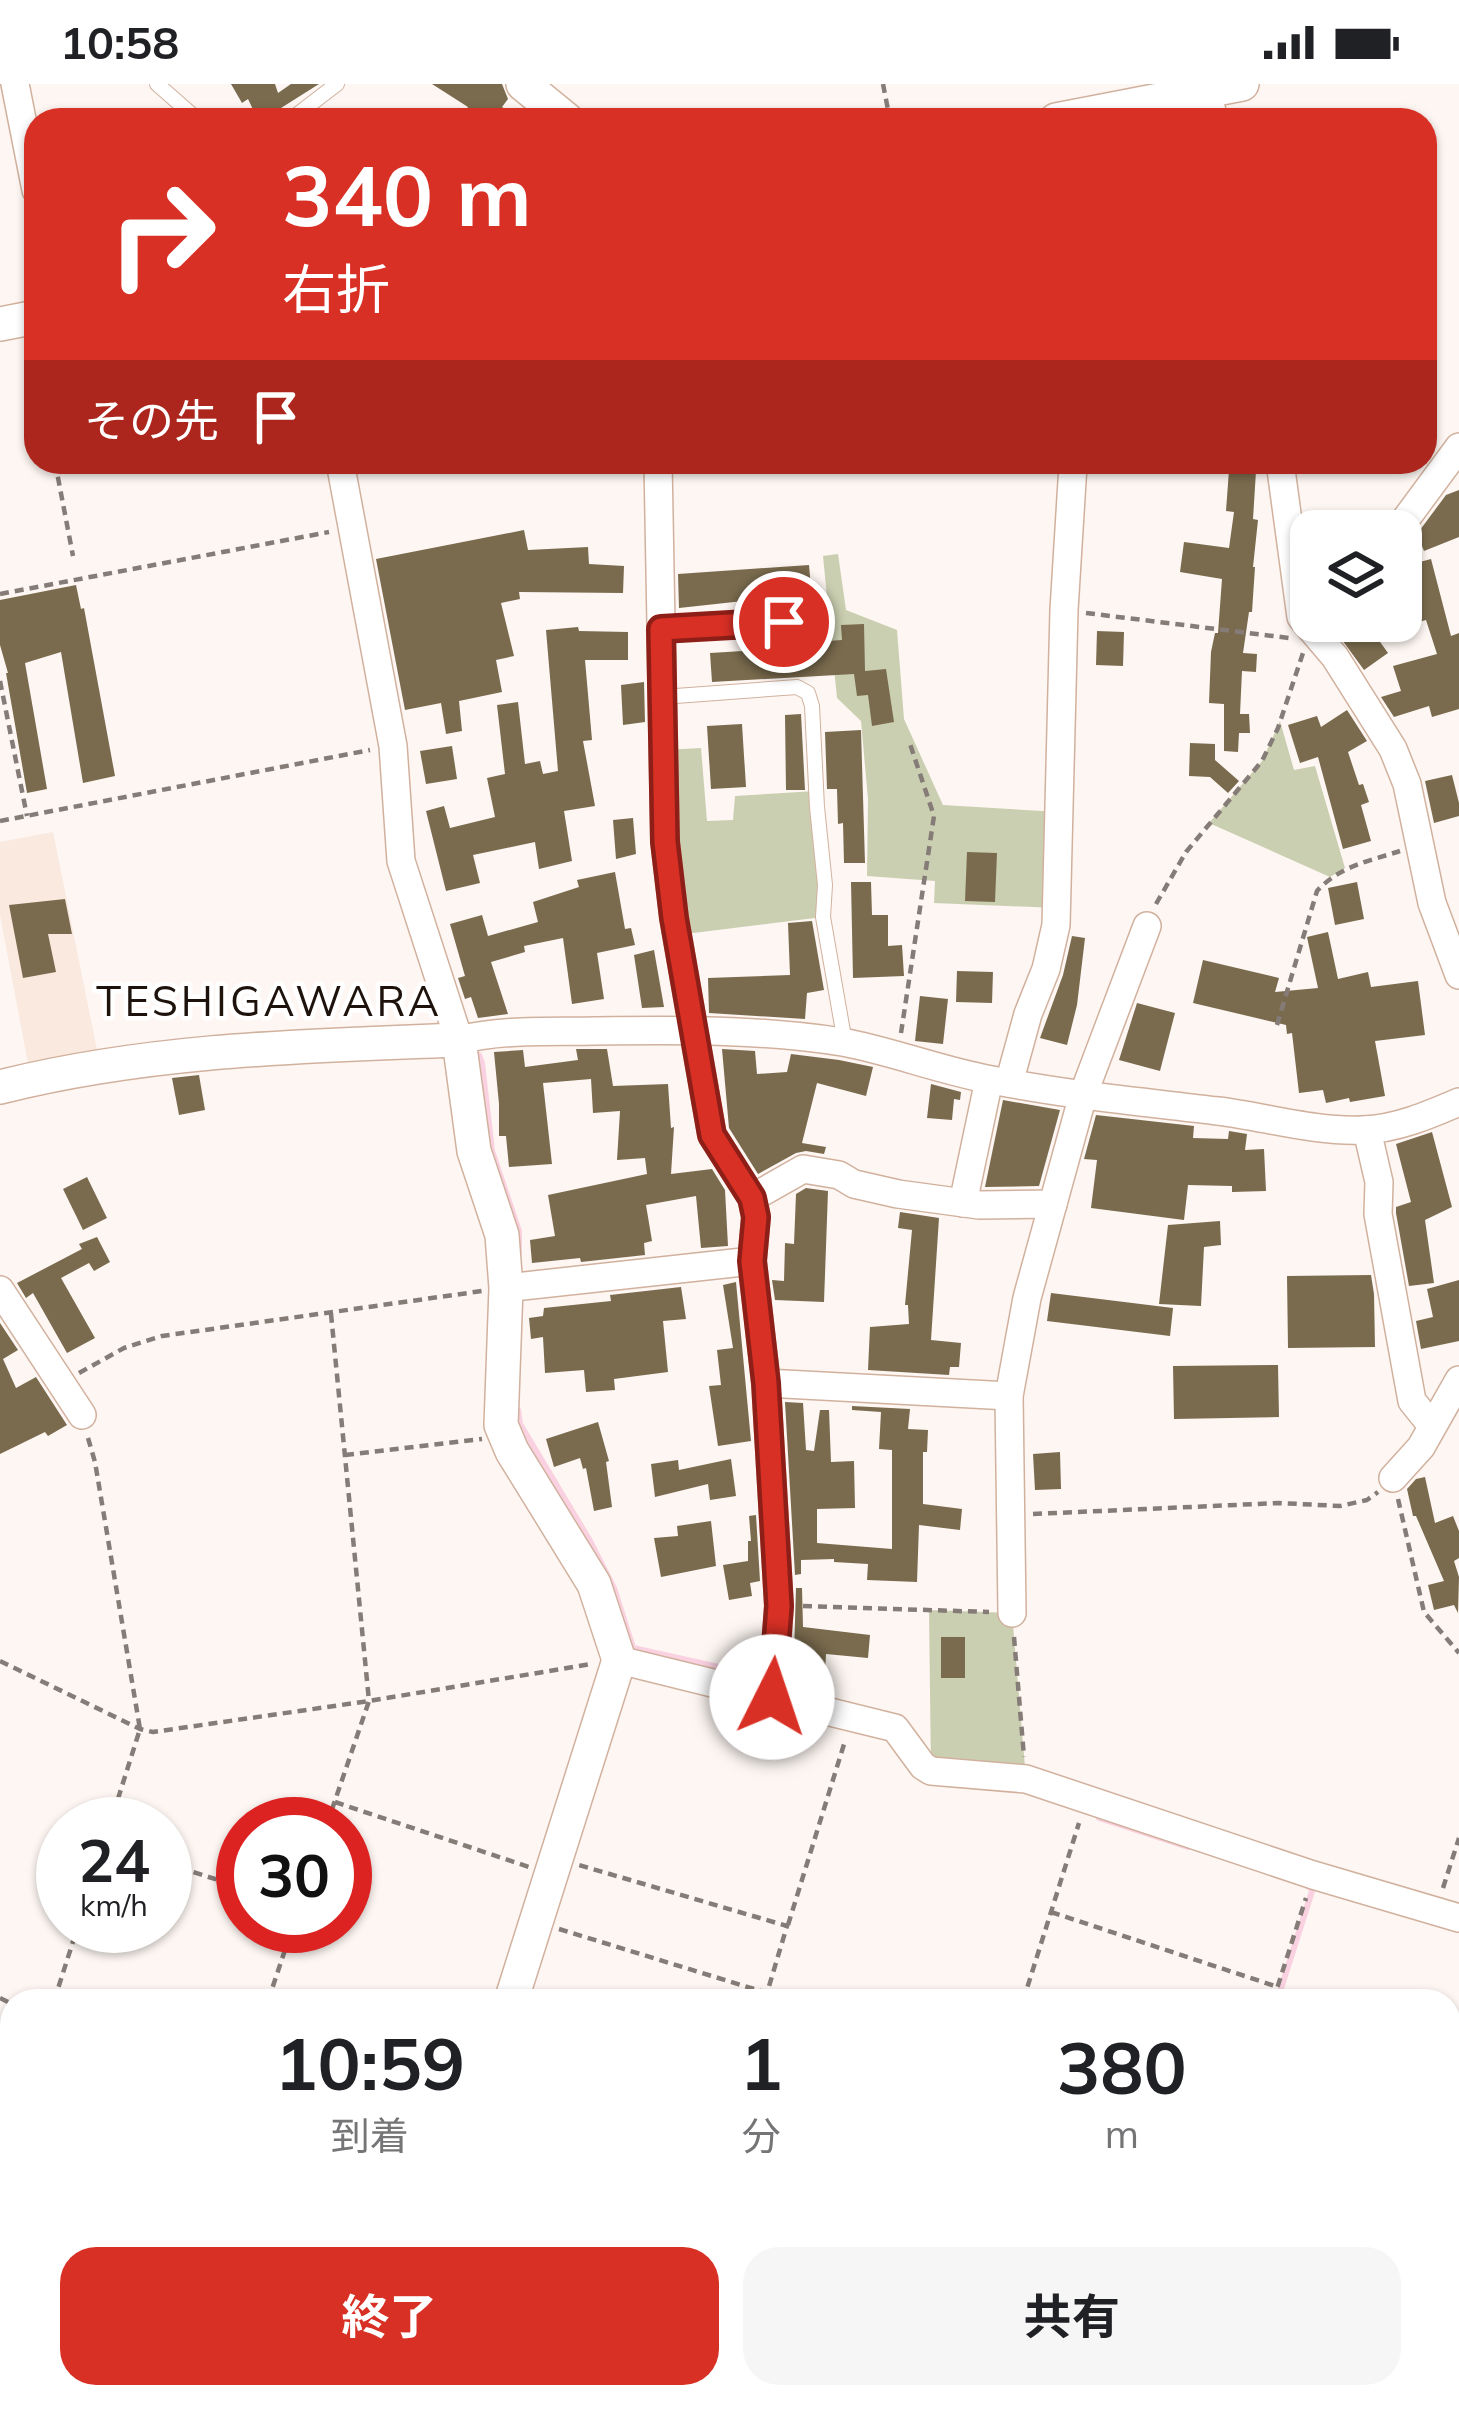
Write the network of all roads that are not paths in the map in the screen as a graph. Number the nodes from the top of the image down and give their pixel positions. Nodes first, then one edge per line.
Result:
1 (15, 84) edge
2 (157, 84) edge
3 (337, 84) edge
4 (523, 84) edge
5 (1242, 84) edge
6 (1211, 105) edge
7 (184, 108) edge
8 (306, 108) edge
9 (552, 108) edge
10 (1180, 108) edge
11 (24, 129) edge
12 (1459, 447) edge
13 (342, 474) edge
14 (658, 474) edge
15 (1074, 474) edge
16 (1282, 474) edge
17 (1412, 510) edge
18 (1290, 520) edge
19 (782, 600) dead end
20 (784, 622) junction
21 (661, 629) junction
22 (1324, 642) edge
23 (786, 646) dead end
24 (662, 697) junction
25 (1148, 926) road end
26 (1459, 975) edge
27 (694, 1030) junction
28 (459, 1040) junction
29 (845, 1043) junction
30 (999, 1082) junction
31 (0, 1087) edge
32 (1083, 1095) junction
33 (1459, 1102) edge
34 (1367, 1130) junction
35 (752, 1198) junction
36 (963, 1203) junction
37 (1053, 1204) junction
38 (752, 1261) junction
39 (506, 1288) junction
40 (0, 1290) edge
41 (1459, 1380) edge
42 (766, 1383) junction
43 (1009, 1396) junction
44 (82, 1415) road end
45 (1432, 1426) junction
46 (1394, 1478) road end
47 (1012, 1612) road end
48 (619, 1660) junction
49 (772, 1697) junction
50 (1448, 1915) edge
51 (515, 1989) edge

1 - 11 street
2 - 7 lane
3 - 8 lane
4 - 9 street
5 - 6 street
6 - 10 street
12 - 17 street
13 - 28 street
14 - 21 street
15 - 30 street
16 - 18 street
19 - 20 lane
20 - 21 lane
20 - 23 lane
21 - 24 street
22 - 26 street
24 - 27 street
24 - 29 lane
25 - 32 street
27 - 28 street
27 - 29 street
27 - 35 street
28 - 31 street
28 - 39 street
29 - 30 street
30 - 32 street
30 - 36 street
32 - 34 street
32 - 37 street
33 - 34 street
34 - 45 street
35 - 36 street
35 - 38 street
36 - 37 street
37 - 43 street
38 - 39 street
38 - 42 street
39 - 48 street
40 - 44 street
41 - 45 street
42 - 43 street
42 - 49 street
43 - 47 street
45 - 46 street
48 - 49 street
48 - 51 street
49 - 50 street

